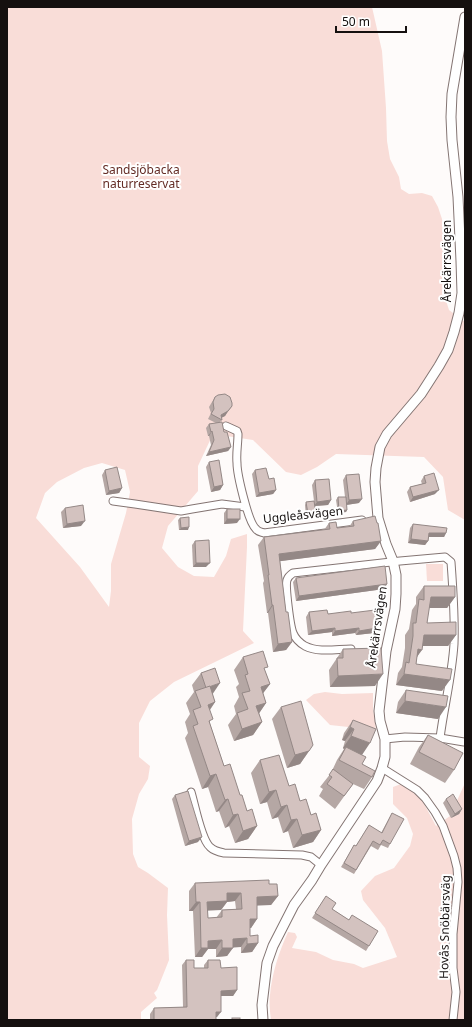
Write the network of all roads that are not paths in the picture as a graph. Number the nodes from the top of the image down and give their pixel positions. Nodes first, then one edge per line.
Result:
1 (465, 17) edge
2 (462, 197) edge
3 (226, 426) dead end
4 (113, 501) dead end
5 (245, 506) junction
6 (378, 518) junction
7 (393, 561) junction
8 (358, 650) edge
9 (440, 738) junction
10 (385, 739) junction
11 (464, 742) dead end
12 (382, 768) junction
13 (191, 792) dead end
14 (321, 865) junction
15 (263, 1020) edge
16 (453, 1020) edge

1 - 2 street, Årekärrsvägen
2 - 6 street, Årekärrsvägen
3 - 5 street, Uggleåsvägen
4 - 5 street, Uggleåsvägen
5 - 6 street, Uggleåsvägen
6 - 7 street, Årekärrsvägen
7 - 8 street
7 - 9 street
7 - 10 street, Årekärrsvägen
9 - 10 street
9 - 11 street
10 - 12 street, Årekärrsvägen
12 - 14 street, Årekärrsvägen
12 - 16 street, Hovås Snöbärsväg
13 - 14 street
14 - 15 street, Årekärrsvägen

